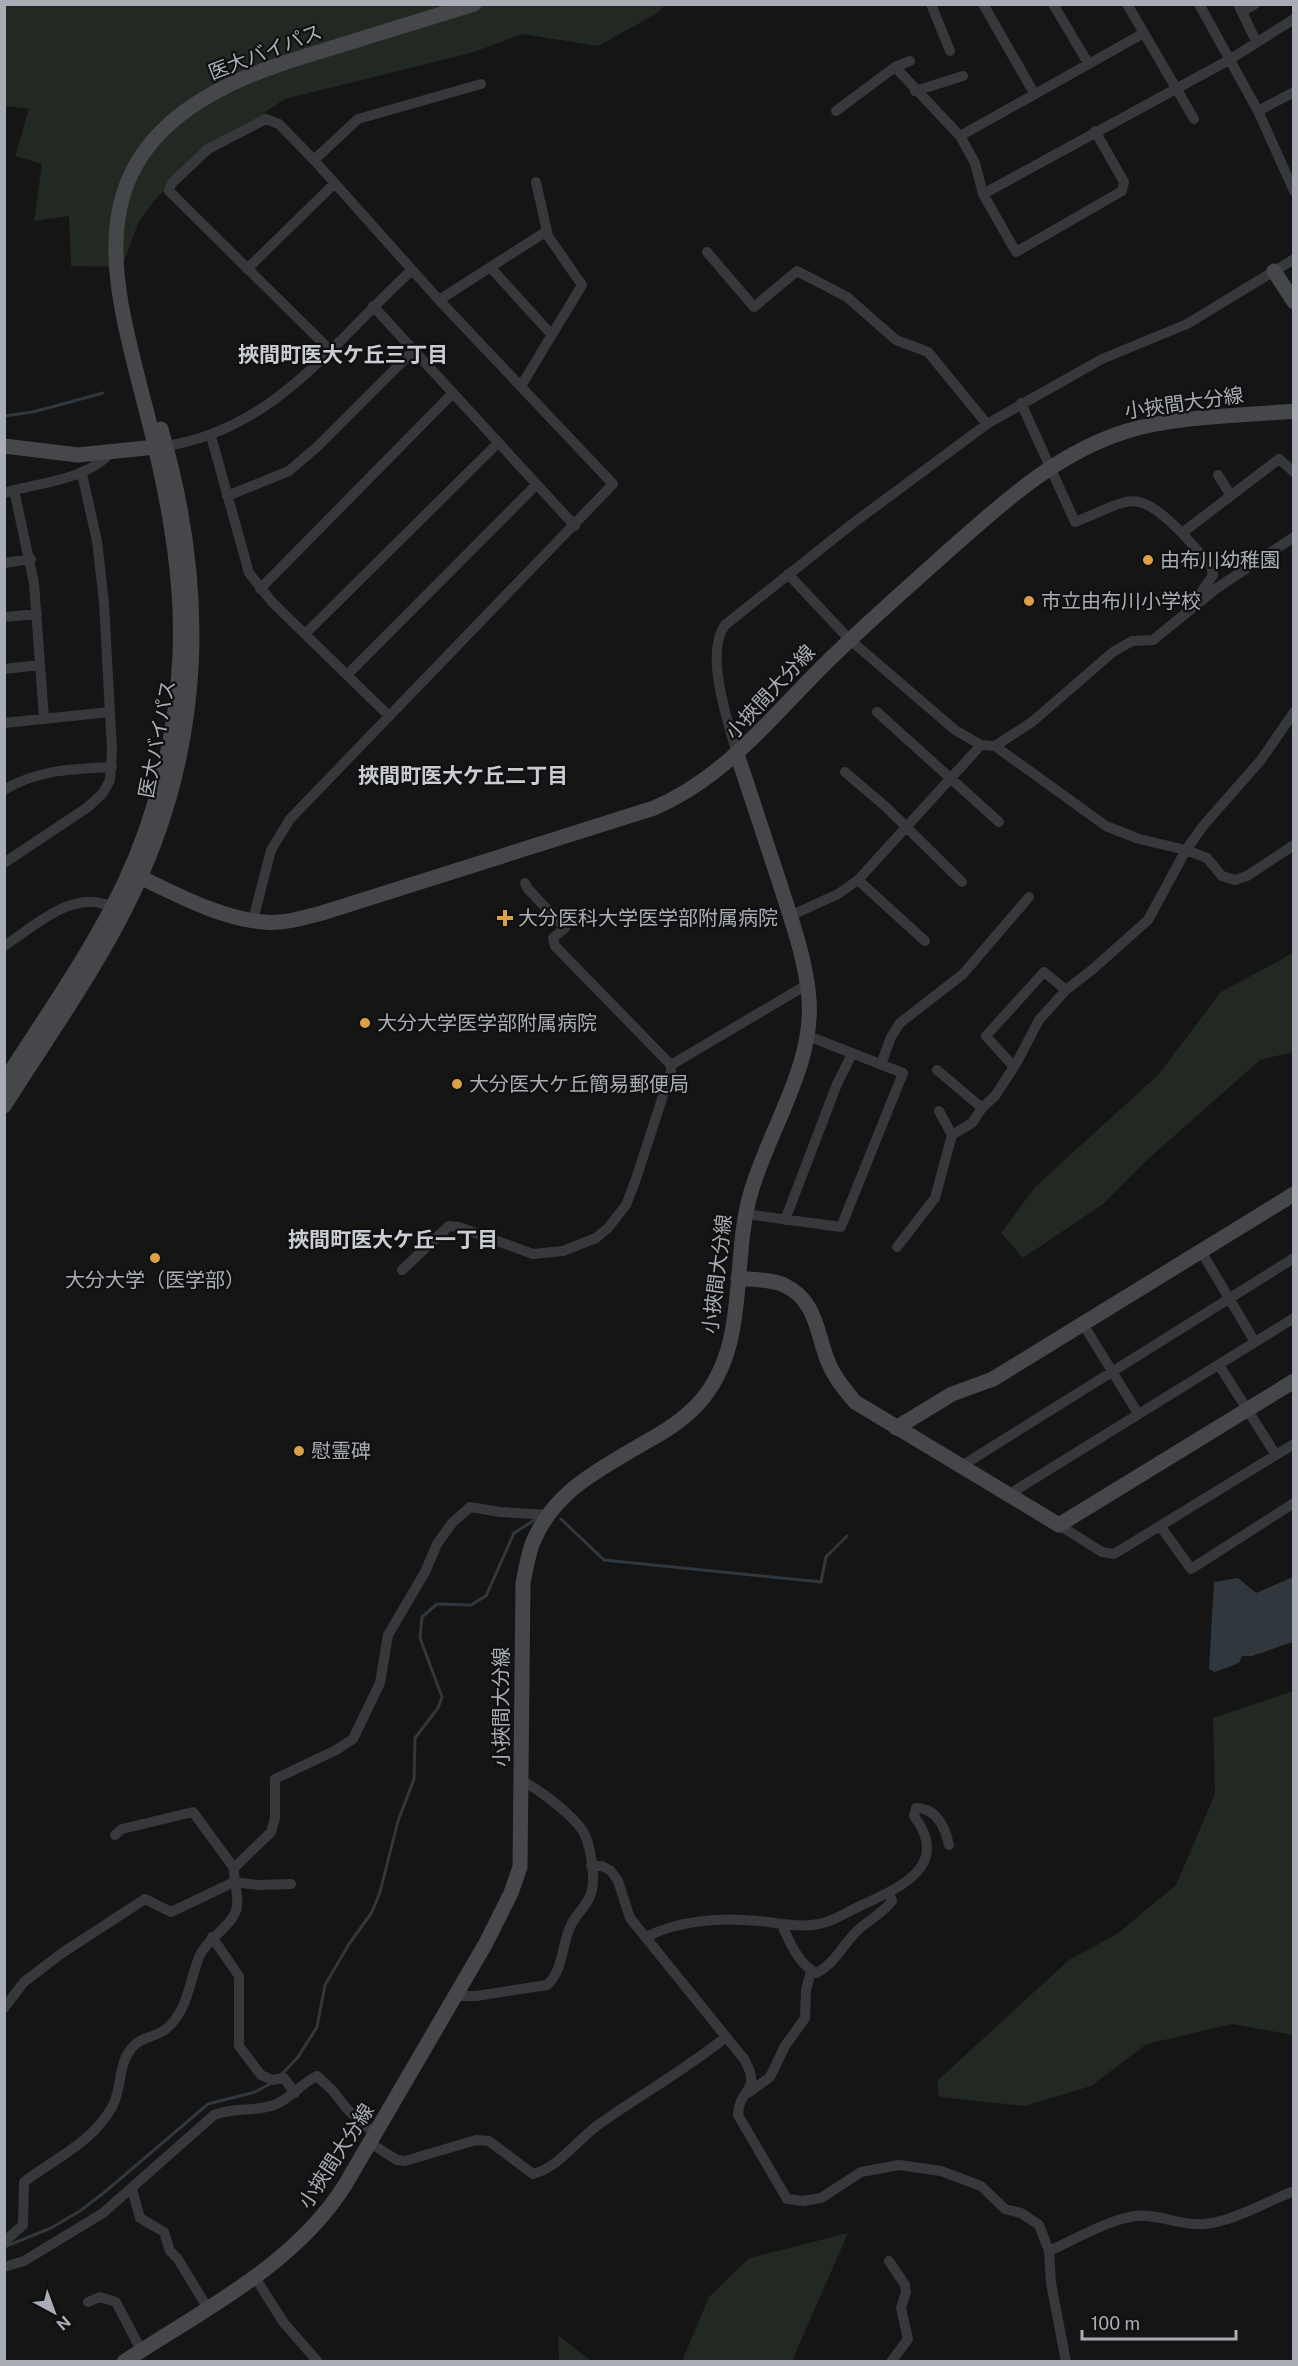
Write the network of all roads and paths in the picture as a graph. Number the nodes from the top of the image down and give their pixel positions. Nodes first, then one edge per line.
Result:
1 (474, 4) edge
2 (931, 4) edge
3 (983, 4) edge
4 (1053, 4) edge
5 (1127, 4) edge
6 (1199, 4) edge
7 (1255, 4) edge
8 (1240, 8) edge
9 (1293, 19) edge
10 (1144, 33) junction
11 (1256, 40) junction
12 (950, 51) dead end
13 (1229, 60) junction
14 (910, 62) dead end
15 (1088, 63) junction
16 (896, 67) junction
17 (963, 76) dead end
18 (482, 84) dead end
19 (1174, 88) junction
20 (915, 91) junction
21 (1293, 92) edge
22 (1034, 93) junction
23 (836, 111) dead end
24 (1258, 111) junction
25 (1194, 119) dead end
26 (1095, 131) junction
27 (960, 136) junction
28 (314, 160) junction
29 (536, 182) dead end
30 (334, 184) junction
31 (1293, 191) edge
32 (984, 194) junction
33 (547, 231) junction
34 (706, 252) dead end
35 (1293, 259) edge
36 (491, 268) junction
37 (247, 269) junction
38 (412, 270) junction
39 (1274, 271) junction
40 (439, 300) junction
41 (1293, 302) edge
42 (373, 306) junction
43 (551, 334) junction
44 (329, 350) junction
45 (412, 352) junction
46 (521, 386) junction
47 (451, 394) junction
48 (1021, 403) junction
49 (1293, 411) edge
50 (987, 424) junction
51 (211, 436) junction
52 (497, 444) junction
53 (4, 446) edge
54 (161, 446) junction
55 (110, 454) junction
56 (1052, 465) junction
57 (1293, 472) edge
58 (82, 474) junction
59 (1218, 475) dead end
60 (536, 484) junction
61 (9, 492) edge
62 (1230, 494) junction
63 (226, 496) junction
64 (575, 526) junction
65 (1182, 533) junction
66 (1293, 537) edge
67 (31, 559) junction
68 (4, 563) edge
69 (788, 574) junction
70 (260, 589) junction
71 (1191, 608) junction
72 (37, 614) junction
73 (4, 617) edge
74 (305, 634) junction
75 (849, 639) junction
76 (40, 665) junction
77 (4, 669) edge
78 (347, 675) junction
79 (110, 712) junction
80 (877, 712) dead end
81 (1293, 712) edge
82 (388, 715) junction
83 (44, 718) junction
84 (4, 723) edge
85 (981, 746) junction
86 (995, 746) junction
87 (737, 754) junction
88 (112, 767) junction
89 (844, 772) dead end
90 (950, 780) junction
91 (4, 790) edge
92 (999, 822) dead end
93 (905, 828) junction
94 (1293, 845) edge
95 (1186, 850) junction
96 (4, 863) edge
97 (135, 875) junction
98 (858, 880) junction
99 (962, 882) dead end
100 (525, 883) dead end
101 (1029, 897) dead end
102 (112, 907) junction
103 (790, 916) junction
104 (253, 920) junction
105 (925, 941) dead end
106 (4, 946) edge
107 (808, 984) junction
108 (1066, 990) junction
109 (808, 1036) junction
110 (852, 1054) junction
111 (881, 1064) junction
112 (671, 1065) junction
113 (1014, 1067) junction
114 (938, 1070) dead end
115 (4, 1082) edge
116 (4, 1106) edge
117 (982, 1108) junction
118 (939, 1111) dead end
119 (952, 1135) junction
120 (1293, 1194) edge
121 (746, 1214) junction
122 (785, 1220) junction
123 (897, 1247) dead end
124 (1201, 1251) junction
125 (1293, 1258) edge
126 (402, 1269) dead end
127 (738, 1278) junction
128 (1229, 1298) junction
129 (1293, 1318) edge
130 (1083, 1324) junction
131 (1256, 1342) junction
132 (1219, 1365) junction
133 (1112, 1372) junction
134 (1293, 1381) edge
135 (1248, 1409) junction
136 (1137, 1412) junction
137 (896, 1428) junction
138 (1293, 1444) edge
139 (1276, 1455) junction
140 (960, 1467) junction
141 (1010, 1497) junction
142 (1293, 1503) edge
143 (549, 1515) junction
144 (1059, 1525) junction
145 (1161, 1527) junction
146 (522, 1781) junction
147 (114, 1835) dead end
148 (949, 1845) dead end
149 (591, 1866) junction
150 (234, 1868) junction
151 (234, 1882) junction
152 (291, 1884) dead end
153 (889, 1894) junction
154 (782, 1925) junction
155 (212, 1937) junction
156 (646, 1937) junction
157 (812, 1971) junction
158 (457, 1996) junction
159 (4, 2008) edge
160 (726, 2037) junction
161 (295, 2092) junction
162 (747, 2093) junction
163 (373, 2138) junction
164 (132, 2189) junction
165 (1293, 2191) edge
166 (4, 2242) edge
167 (1050, 2251) junction
168 (889, 2261) dead end
169 (4, 2267) edge
170 (254, 2276) junction
171 (88, 2302) dead end
172 (207, 2307) junction
173 (142, 2354) edge
174 (124, 2361) edge
175 (318, 2361) edge
176 (891, 2361) edge
177 (1066, 2361) edge

1 - 54 main road, 医大バイパス
2 - 12 street
3 - 22 street
4 - 15 street
5 - 10 street
6 - 13 street
7 - 8 street
8 - 11 street
9 - 11 street
10 - 15 street
10 - 19 street
11 - 13 street
13 - 19 street
13 - 24 street
14 - 16 street
15 - 22 street
16 - 20 street
16 - 23 street
17 - 20 street
18 - 28 street
19 - 25 street
19 - 26 street
20 - 27 street
21 - 24 street
22 - 27 street
24 - 31 street
26 - 32 street
26 - 32 street
27 - 32 street
28 - 30 street
28 - 37 street
29 - 33 street
30 - 37 street
30 - 38 street
33 - 36 street
33 - 43 street
34 - 50 street
35 - 39 street
36 - 40 street
36 - 43 street
37 - 44 street
38 - 40 street
38 - 42 street
39 - 41 main road
39 - 48 street
40 - 46 street
42 - 44 street
42 - 45 street
43 - 46 street
44 - 51 street
45 - 47 street
45 - 63 street
46 - 64 street
47 - 52 street
47 - 70 street
48 - 50 street
48 - 56 street
49 - 56 main road, 小挾間大分線
50 - 69 street
51 - 54 street
51 - 63 street
52 - 60 street
52 - 74 street
53 - 55 main road
54 - 55 main road
54 - 97 main road, 医大バイパス
55 - 58 street
56 - 65 street
56 - 75 main road, 小挾間大分線
57 - 62 street
58 - 61 street
58 - 79 street
59 - 62 street
60 - 64 street
60 - 78 street
61 - 67 street
62 - 65 street
63 - 70 street
64 - 82 street
65 - 71 street
66 - 71 street
67 - 68 street
67 - 72 street
69 - 75 street
69 - 87 street
70 - 74 street
71 - 86 street
72 - 73 street
72 - 76 street
74 - 78 street
75 - 85 street
75 - 87 main road, 小挾間大分線
76 - 77 street
76 - 83 street
78 - 82 street
79 - 83 street
79 - 88 street
80 - 90 street
81 - 95 street
82 - 104 street
83 - 84 street
85 - 86 street
85 - 90 street
86 - 95 street
87 - 103 main road, 小挾間大分線
87 - 104 main road
88 - 91 street
88 - 96 street
89 - 93 street
90 - 92 street
90 - 93 street
93 - 98 street
93 - 99 street
94 - 95 street
95 - 108 street
97 - 102 main road, 医大バイパス
97 - 104 main road
97 - 116 main road, 医大バイパス
98 - 103 street
98 - 105 street
100 - 112 street
101 - 111 street
102 - 106 street
102 - 115 main road, 医大バイパス
103 - 107 main road, 小挾間大分線
107 - 109 main road, 小挾間大分線
107 - 112 street
108 - 113 street
108 - 113 street
109 - 110 street
109 - 121 main road, 小挾間大分線
110 - 111 street
110 - 122 street
111 - 122 street
112 - 126 street
113 - 117 street
114 - 117 street
117 - 119 street
118 - 119 street
119 - 123 street
120 - 124 main road
121 - 122 street
121 - 127 main road, 小挾間大分線
124 - 128 street
124 - 130 main road
125 - 128 street
127 - 137 main road
127 - 143 main road, 小挾間大分線
128 - 131 street
128 - 133 street
129 - 131 street
130 - 133 street
130 - 137 main road
131 - 132 street
132 - 135 street
132 - 136 street
133 - 136 street
133 - 140 street
134 - 135 main road
135 - 139 street
135 - 144 main road
136 - 141 street
137 - 140 main road
138 - 139 street
139 - 145 street
140 - 141 main road
141 - 144 main road
142 - 145 street
143 - 146 main road, 小挾間大分線
143 - 150 street
144 - 145 street
146 - 149 street
146 - 158 main road, 小挾間大分線
147 - 150 street
148 - 153 street
149 - 156 street
149 - 158 street
150 - 151 street
151 - 152 street
151 - 155 street
151 - 159 street
153 - 154 street
153 - 157 street
154 - 156 street
154 - 157 street
155 - 161 street
155 - 166 street
156 - 160 street
157 - 162 street
158 - 163 main road, 小挾間大分線
160 - 162 street
160 - 163 street
161 - 163 street
161 - 164 street
162 - 167 street
163 - 170 main road, 小挾間大分線
164 - 169 street
164 - 172 street
165 - 167 street
167 - 177 street
168 - 176 street
170 - 172 main road, 小挾間大分線
170 - 175 street
171 - 173 street
172 - 173 main road, 小挾間大分線
173 - 174 main road, 小挾間大分線

